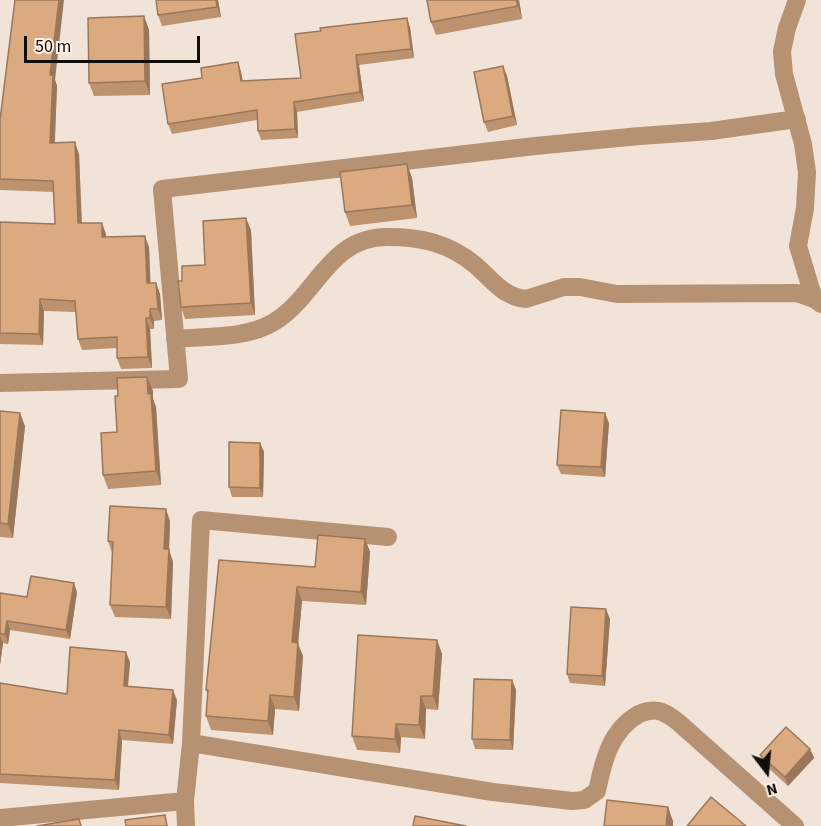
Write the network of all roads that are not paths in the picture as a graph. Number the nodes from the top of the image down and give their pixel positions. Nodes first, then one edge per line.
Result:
1 (797, 0) edge
2 (798, 118) junction
3 (817, 302) edge
4 (175, 339) junction
5 (0, 383) edge
6 (388, 537) dead end
7 (192, 743) junction
8 (185, 801) junction
9 (0, 818) edge
10 (186, 826) edge
11 (795, 826) edge

1 - 2 street
2 - 3 street
2 - 4 street
3 - 4 street
4 - 5 street
6 - 7 street
7 - 8 street
7 - 11 street
8 - 9 street
8 - 10 street

